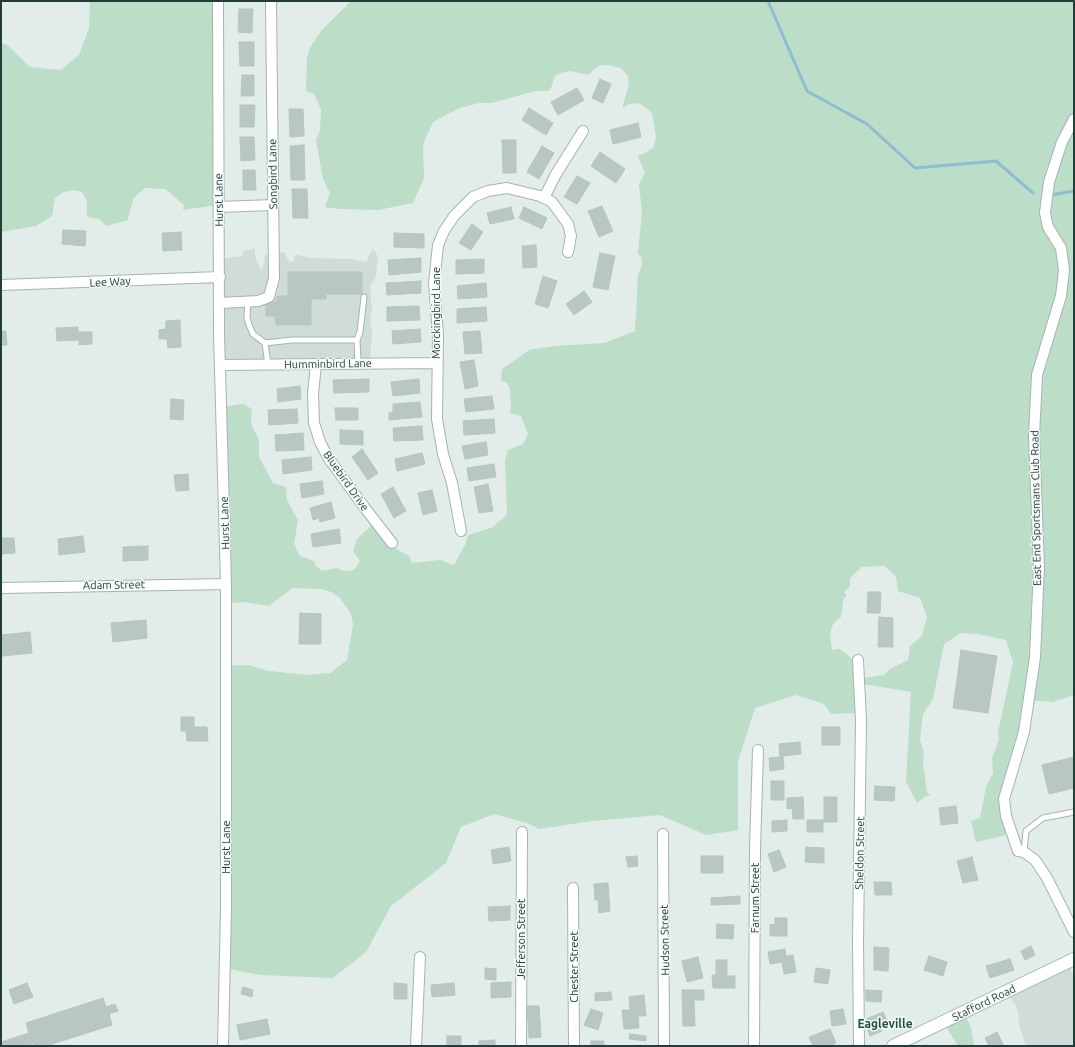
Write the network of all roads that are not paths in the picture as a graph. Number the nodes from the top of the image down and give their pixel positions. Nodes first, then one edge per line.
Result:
1 (218, 1) edge
2 (271, 1) edge
3 (1074, 119) edge
4 (583, 131) dead end
5 (544, 198) junction
6 (273, 205) junction
7 (219, 207) junction
8 (568, 252) dead end
9 (220, 277) junction
10 (1, 285) edge
11 (364, 297) dead end
12 (248, 301) junction
13 (220, 303) junction
14 (357, 340) junction
15 (265, 343) junction
16 (358, 363) junction
17 (437, 363) junction
18 (316, 364) junction
19 (220, 365) junction
20 (268, 366) junction
21 (461, 531) dead end
22 (392, 543) dead end
23 (226, 584) junction
24 (1, 588) edge
25 (858, 660) dead end
26 (758, 750) dead end
27 (1074, 812) edge
28 (522, 832) dead end
29 (663, 834) dead end
30 (1024, 852) junction
31 (573, 888) dead end
32 (1074, 932) edge
33 (420, 957) dead end
34 (1074, 959) edge
35 (223, 1046) edge
36 (416, 1046) edge
37 (521, 1046) edge
38 (574, 1046) edge
39 (664, 1046) edge
40 (754, 1046) edge
41 (859, 1046) edge
42 (893, 1046) edge

1 - 7 street, Hurst Lane
2 - 6 street, Songbird Lane
3 - 30 street, East End Sportsmans Club Road
4 - 5 street
5 - 8 street, Morckingbird Lane
5 - 17 street, Morckingbird Lane
6 - 7 street
6 - 12 street, Songbird Lane
7 - 9 street, Hurst Lane
9 - 10 street, Lee Way
9 - 13 street, Hurst Lane
11 - 14 lane
12 - 13 street, Songbird Lane
12 - 15 lane
13 - 19 street, Hurst Lane
14 - 15 lane
14 - 16 lane
15 - 20 lane
16 - 17 street, Humminbird Lane
16 - 18 street, Humminbird Lane
17 - 21 street, Morckingbird Lane
18 - 20 street, Humminbird Lane
18 - 22 street, Bluebird Drive
19 - 20 street, Humminbird Lane
19 - 23 street, Hurst Lane
23 - 24 street, Adam Street
23 - 35 street, Hurst Lane
25 - 41 street, Sheldon Street
26 - 40 street, Farnum Street
27 - 30 lane
28 - 37 street, Jefferson Street
29 - 39 street, Hudson Street
30 - 32 street, East End Sportsmans Club Road
31 - 38 street, Chester Street
33 - 36 street
34 - 42 main road, Stafford Road

